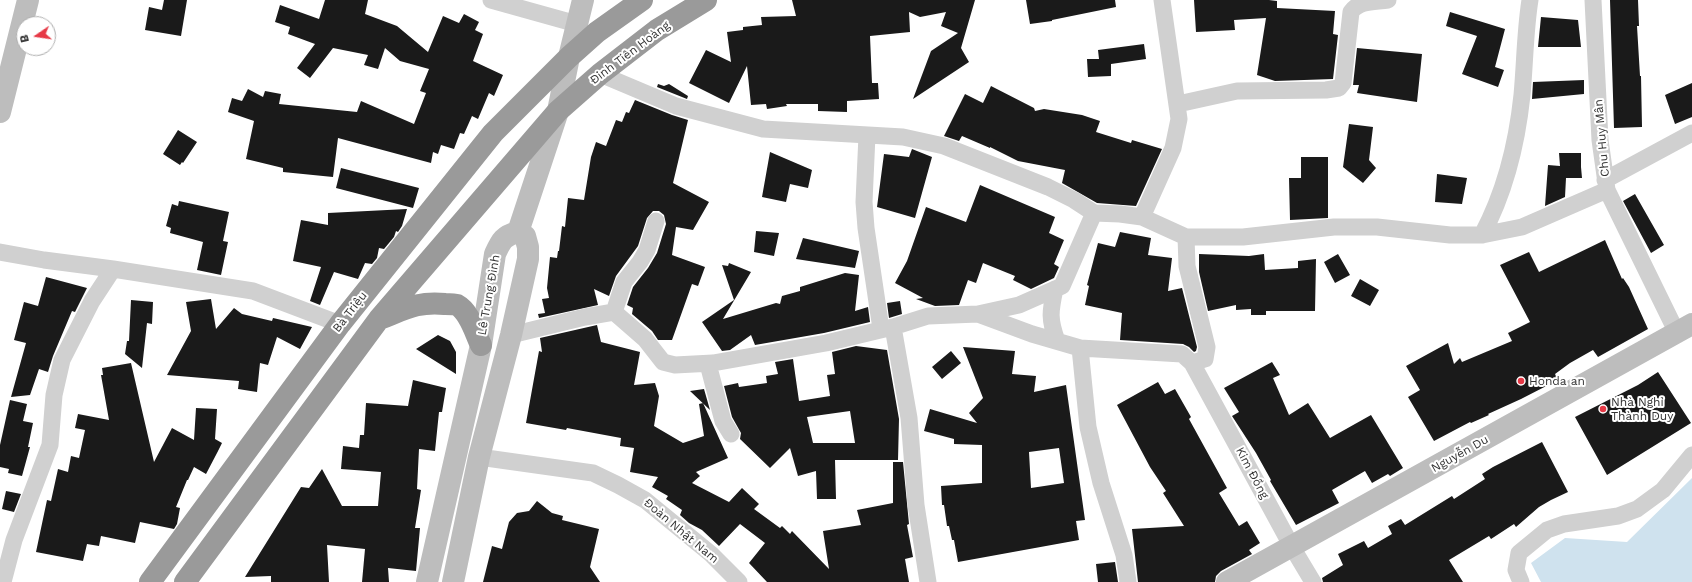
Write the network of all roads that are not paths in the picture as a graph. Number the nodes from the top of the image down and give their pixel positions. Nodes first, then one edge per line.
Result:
1 (28, 0) edge
2 (491, 0) edge
3 (583, 0) edge
4 (642, 0) edge
5 (706, 0) edge
6 (1162, 0) edge
7 (1388, 0) edge
8 (1593, 0) edge
9 (1528, 1) edge
10 (577, 24) junction
11 (569, 57) junction
12 (600, 74) junction
13 (1178, 104) junction
14 (558, 111) junction
15 (0, 112) edge
16 (1692, 133) edge
17 (867, 135) junction
18 (1606, 185) junction
19 (1094, 214) junction
20 (1142, 218) junction
21 (656, 221) dead end
22 (518, 232) junction
23 (1482, 235) junction
24 (1186, 237) junction
25 (0, 252) edge
26 (112, 268) junction
27 (1055, 289) junction
28 (614, 312) junction
29 (978, 314) junction
30 (379, 319) junction
31 (340, 324) junction
32 (887, 328) junction
33 (1684, 328) edge
34 (511, 335) junction
35 (1057, 342) junction
36 (480, 345) junction
37 (1080, 348) junction
38 (708, 364) junction
39 (1192, 364) junction
40 (731, 434) dead end
41 (1692, 455) edge
42 (479, 457) junction
43 (1292, 547) junction
44 (3, 582) edge
45 (150, 582) edge
46 (185, 582) edge
47 (427, 582) edge
48 (453, 582) edge
49 (739, 582) edge
50 (928, 582) edge
51 (1128, 582) edge
52 (1227, 582) edge
53 (1313, 582) edge
54 (1522, 582) edge

1 - 15 main road
2 - 10 street
3 - 10 main road
4 - 11 highway
5 - 12 highway, Đinh Tiên Hoàng
6 - 13 street
7 - 13 street
8 - 18 street, Chu Huy Mân
9 - 23 street
10 - 11 main road
11 - 14 main road
11 - 31 highway, Bà Triệu
12 - 14 highway, Đinh Tiên Hoàng
12 - 17 street
13 - 20 street
14 - 22 main road
14 - 30 highway
16 - 18 street
17 - 19 street
17 - 32 street
18 - 23 street
18 - 33 street, Chu Huy Mân
19 - 20 street
19 - 27 street
20 - 24 street
21 - 28 street
22 - 34 main road
22 - 36 main road, Lê Trung Đình
23 - 24 street
24 - 39 street
25 - 26 street
26 - 31 street
26 - 44 street
27 - 29 street
27 - 35 street
28 - 34 street
28 - 38 street
29 - 32 street
29 - 35 street
30 - 36 highway
30 - 46 highway
31 - 45 highway, Bà Triệu
32 - 38 street
32 - 50 street
33 - 43 main road, Nguyễn Du
34 - 42 main road
35 - 37 street
36 - 47 main road, Lê Trung Đình
37 - 39 street
37 - 51 street
38 - 40 street
39 - 43 street, Kim Đồng
41 - 54 street
42 - 48 main road
42 - 49 street, Đoàn Nhật Nam
43 - 52 main road, Nguyễn Du
43 - 53 street, Kim Đồng

